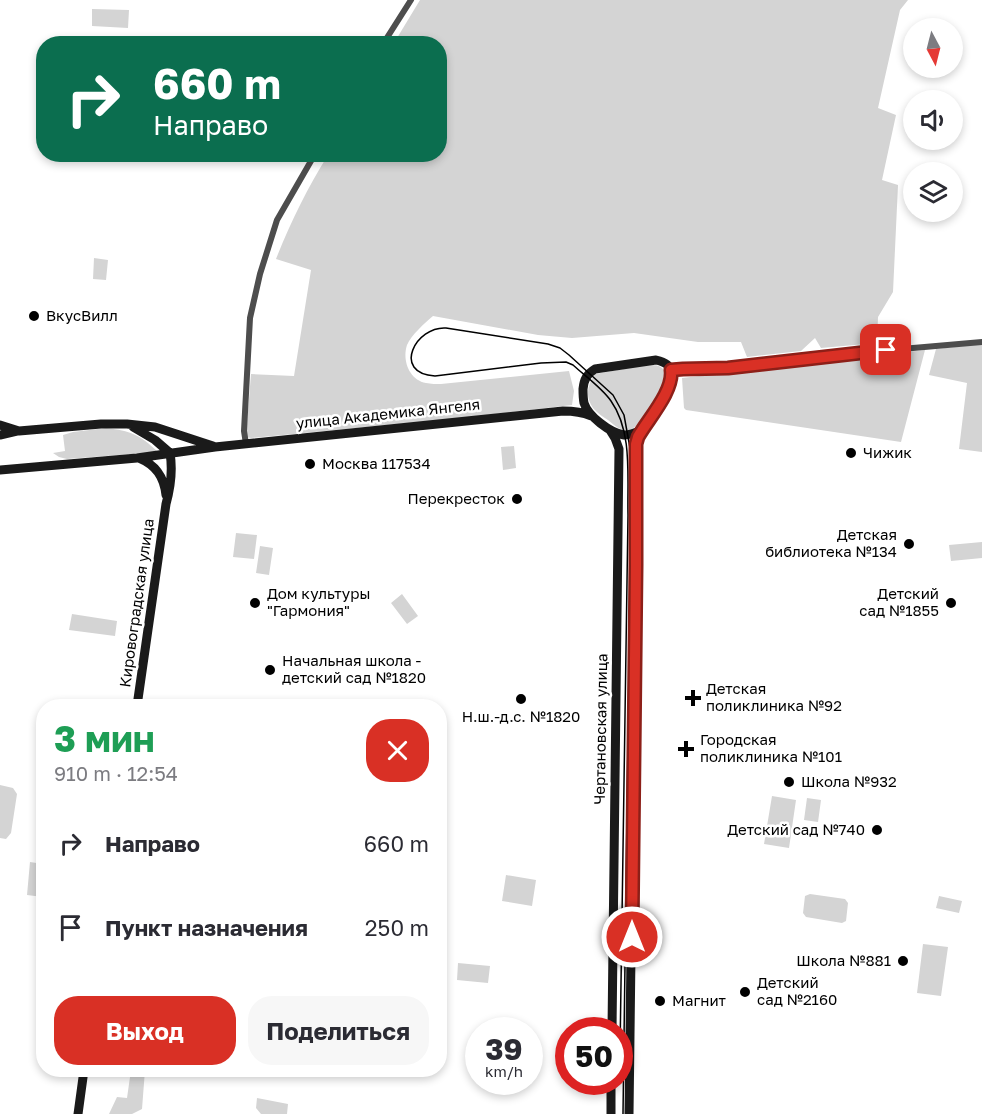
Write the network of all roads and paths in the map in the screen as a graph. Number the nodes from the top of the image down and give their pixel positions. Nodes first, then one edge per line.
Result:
1 (410, 1) edge
2 (388, 36) edge
3 (310, 162) edge
4 (982, 342) edge
5 (671, 370) junction
6 (584, 384) junction
7 (564, 411) junction
8 (593, 417) junction
9 (127, 424) junction
10 (0, 425) edge
11 (642, 429) junction
12 (610, 430) junction
13 (19, 431) junction
14 (0, 435) edge
15 (246, 444) junction
16 (215, 447) junction
17 (170, 453) junction
18 (137, 458) junction
19 (1, 469) edge
20 (166, 504) junction
21 (138, 699) edge
22 (616, 774) junction
23 (633, 777) junction
24 (612, 1017) edge
25 (83, 1077) edge
26 (611, 1095) edge
27 (78, 1114) edge
28 (611, 1114) edge
29 (629, 1114) edge

1 - 2 street
3 - 15 street
4 - 5 street
5 - 6 main road
5 - 11 main road
6 - 7 main road
6 - 8 main road
7 - 8 main road, улица Академика Янгеля
7 - 15 main road, улица Академика Янгеля
8 - 12 main road
9 - 13 main road, улица Академика Янгеля
9 - 16 main road, улица Академика Янгеля
9 - 17 main road
10 - 13 main road, улица Академика Янгеля
11 - 12 main road
11 - 23 main road
12 - 22 main road, Чертановская улица
13 - 14 main road
15 - 16 main road, улица Академика Янгеля
16 - 17 main road, улица Академика Янгеля
17 - 18 main road, улица Академика Янгеля
17 - 20 main road, Кировоградская улица
18 - 19 main road, улица Академика Янгеля
18 - 20 main road, Кировоградская улица
20 - 21 main road, Кировоградская улица
22 - 23 main road
22 - 24 main road, Чертановская улица
23 - 29 main road
25 - 27 main road
26 - 28 main road

